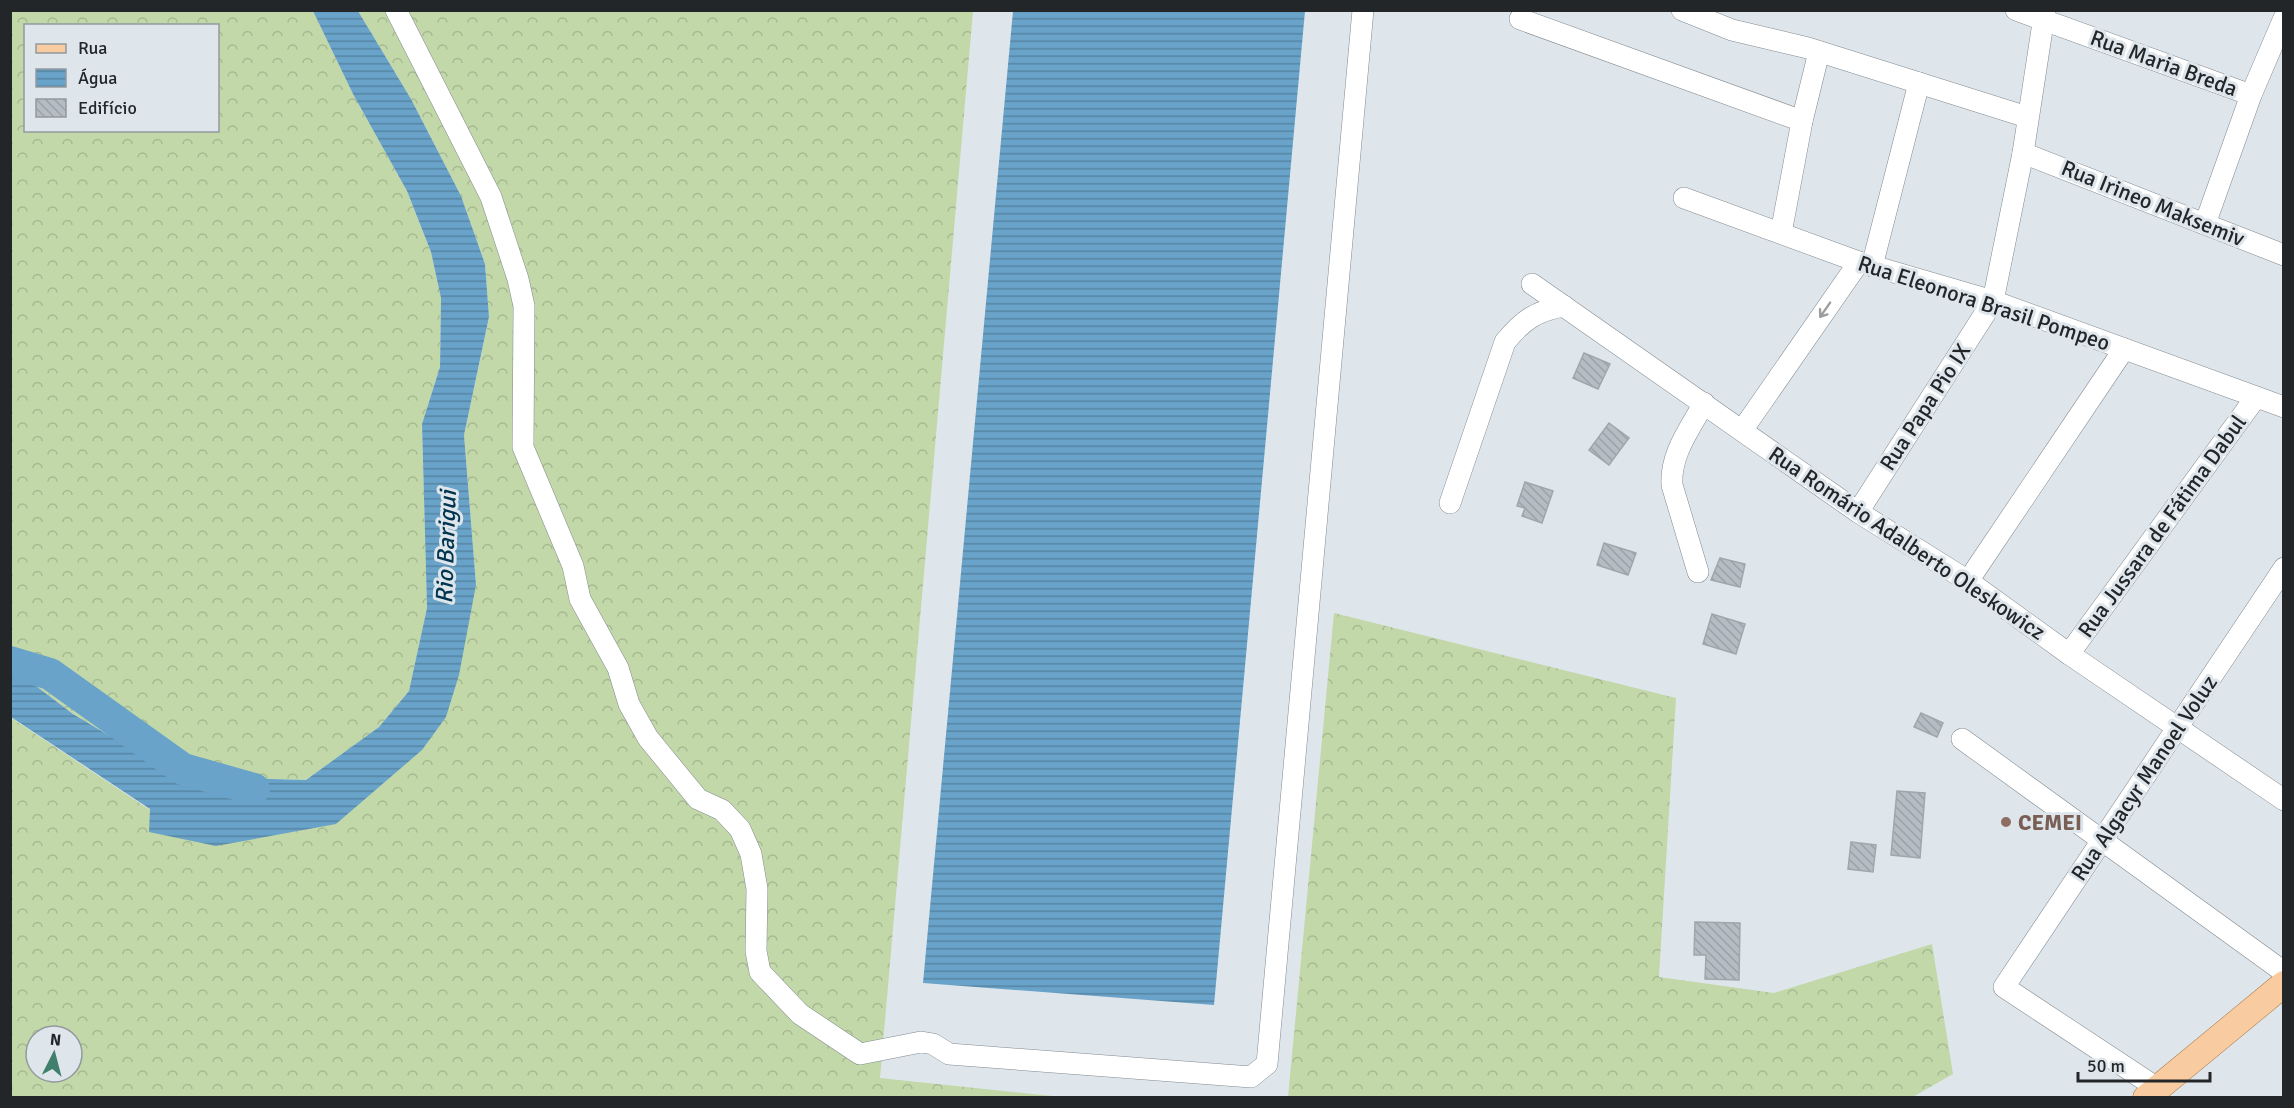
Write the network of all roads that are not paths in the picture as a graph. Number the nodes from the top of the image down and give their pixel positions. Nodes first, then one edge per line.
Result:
1 (396, 10) edge
2 (1362, 10) edge
3 (1682, 10) edge
4 (2016, 10) edge
5 (2045, 15) edge
6 (2283, 18) edge
7 (1520, 19) dead end
8 (1819, 52) junction
9 (1919, 82) junction
10 (2250, 95) junction
11 (2027, 117) junction
12 (1802, 121) junction
13 (2023, 153) junction
14 (1684, 198) dead end
15 (2205, 224) junction
16 (1781, 233) junction
17 (2283, 255) edge
18 (1865, 264) junction
19 (1532, 284) dead end
20 (1993, 301) junction
21 (1564, 306) junction
22 (2124, 349) junction
23 (2256, 397) junction
24 (1704, 403) junction
25 (2283, 407) edge
26 (1743, 429) junction
27 (1450, 503) dead end
28 (1858, 512) junction
29 (2283, 568) edge
30 (1698, 572) dead end
31 (1968, 580) junction
32 (2069, 654) junction
33 (2177, 729) junction
34 (1962, 739) dead end
35 (2283, 798) edge
36 (2101, 840) junction
37 (2283, 972) edge
38 (2283, 984) edge
39 (2152, 1093) edge

1 - 2 street
3 - 8 street
4 - 5 street, Rua Maria Breda
5 - 10 street, Rua Maria Breda
5 - 11 street
6 - 10 street
7 - 12 street
8 - 9 street
8 - 12 street
9 - 11 street
9 - 18 street
10 - 15 street
11 - 13 street
12 - 16 street
13 - 15 street, Rua Irineo Maksemiv
13 - 20 street
14 - 16 street, Rua Eleonora Brasil Pompeo
15 - 17 street, Rua Irineo Maksemiv
16 - 18 street, Rua Eleonora Brasil Pompeo
18 - 20 street, Rua Eleonora Brasil Pompeo
18 -> 26 street
19 - 21 street, Rua Romário Adalberto Oleskowicz
20 - 22 street, Rua Eleonora Brasil Pompeo
20 - 28 street, Rua Papa Pio IX
21 - 24 street, Rua Romário Adalberto Oleskowicz
21 - 27 street
22 - 23 street, Rua Eleonora Brasil Pompeo
22 - 31 street
23 - 25 street, Rua Eleonora Brasil Pompeo
23 - 32 street, Rua Jussara de Fátima Dabul
24 - 26 street, Rua Romário Adalberto Oleskowicz
24 - 30 street
26 - 28 street, Rua Romário Adalberto Oleskowicz
28 - 31 street, Rua Romário Adalberto Oleskowicz
29 - 33 street, Rua Algacyr Manoel Voluz
31 - 32 street, Rua Romário Adalberto Oleskowicz
32 - 33 street, Rua Romário Adalberto Oleskowicz
33 - 35 street, Rua Romário Adalberto Oleskowicz
33 - 36 street, Rua Algacyr Manoel Voluz
34 - 36 street
36 - 37 street
36 - 39 street, Rua Algacyr Manoel Voluz
38 - 39 main road

